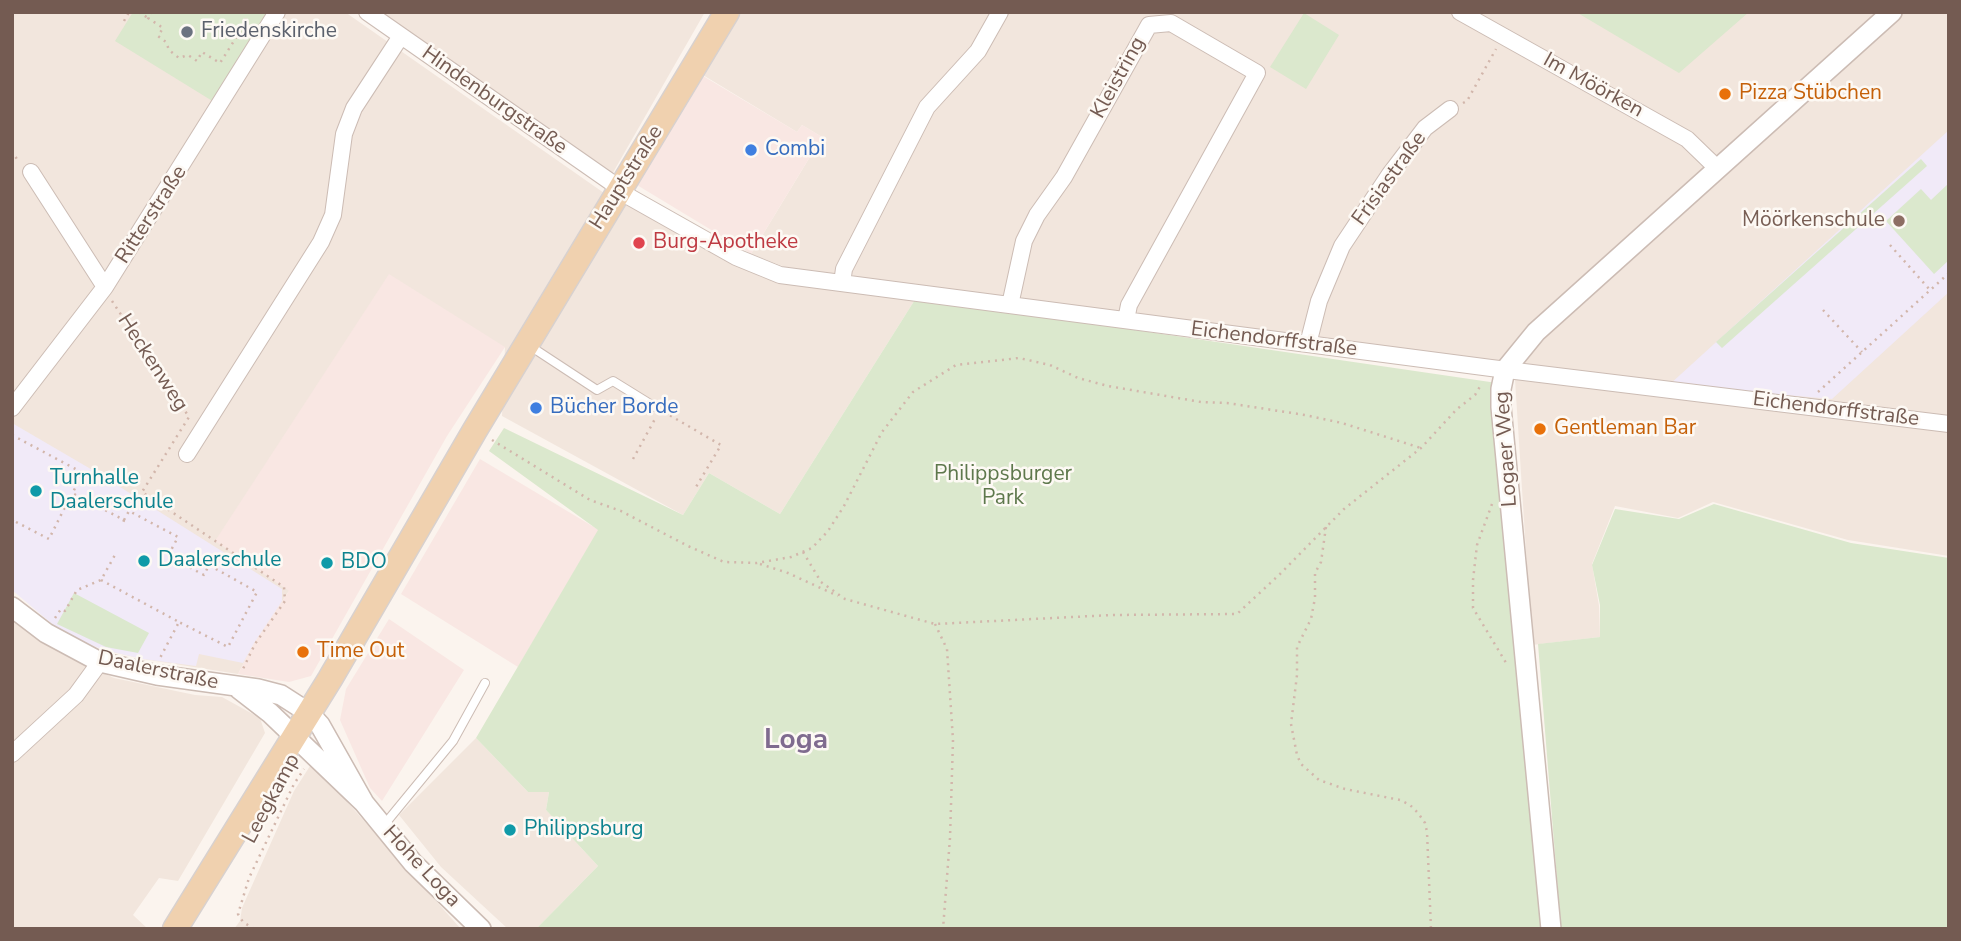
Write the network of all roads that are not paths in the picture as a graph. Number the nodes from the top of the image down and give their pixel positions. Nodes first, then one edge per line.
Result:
1 (278, 12) edge
2 (367, 12) edge
3 (727, 12) edge
4 (1000, 12) edge
5 (1460, 12) edge
6 (1883, 15) edge
7 (401, 36) junction
8 (1450, 109) road end
9 (1718, 169) junction
10 (31, 172) dead end
11 (619, 191) junction
12 (842, 283) junction
13 (105, 287) junction
14 (1010, 305) junction
15 (1126, 320) junction
16 (526, 344) junction
17 (1308, 344) junction
18 (1498, 369) junction
19 (655, 407) dead end
20 (12, 408) edge
21 (1949, 424) edge
22 (187, 454) dead end
23 (12, 607) edge
24 (100, 663) junction
25 (485, 683) dead end
26 (235, 687) junction
27 (309, 713) junction
28 (294, 736) junction
29 (12, 754) edge
30 (364, 803) junction
31 (383, 827) junction
32 (175, 929) edge
33 (481, 929) edge
34 (1551, 929) edge

1 - 13 street, Ritterstraße
2 - 7 street, Hindenburgstraße
3 - 11 main road, Hauptstraße
4 - 12 street
5 - 9 street, Im Möörken
6 - 9 street, Logaer Weg
7 - 11 street, Hindenburgstraße
7 - 22 street
8 - 17 street, Frisiastraße
9 - 18 street, Logaer Weg
10 - 13 street
11 - 12 street, Eichendorffstraße
11 - 16 main road, Hauptstraße
12 - 14 street, Eichendorffstraße
13 - 20 street, Ritterstraße
14 - 15 street, Eichendorffstraße
14 - 15 street, Kleistring
15 - 17 street, Eichendorffstraße
16 - 19 lane
16 - 27 main road, Hauptstraße
17 - 18 street, Eichendorffstraße
18 - 21 street, Eichendorffstraße
18 - 34 street, Logaer Weg
23 - 24 street, Daalerstraße
24 - 26 street, Daalerstraße
24 - 29 street
25 - 31 lane
26 - 27 street, Daalerstraße
26 - 28 street, Daalerstraße
27 - 28 main road, Hauptstraße
27 - 30 street, Hohe Loga
28 - 30 street, Hohe Loga
28 - 32 main road, Hauptstraße
30 - 31 street, Hohe Loga
31 - 33 street, Hohe Loga

